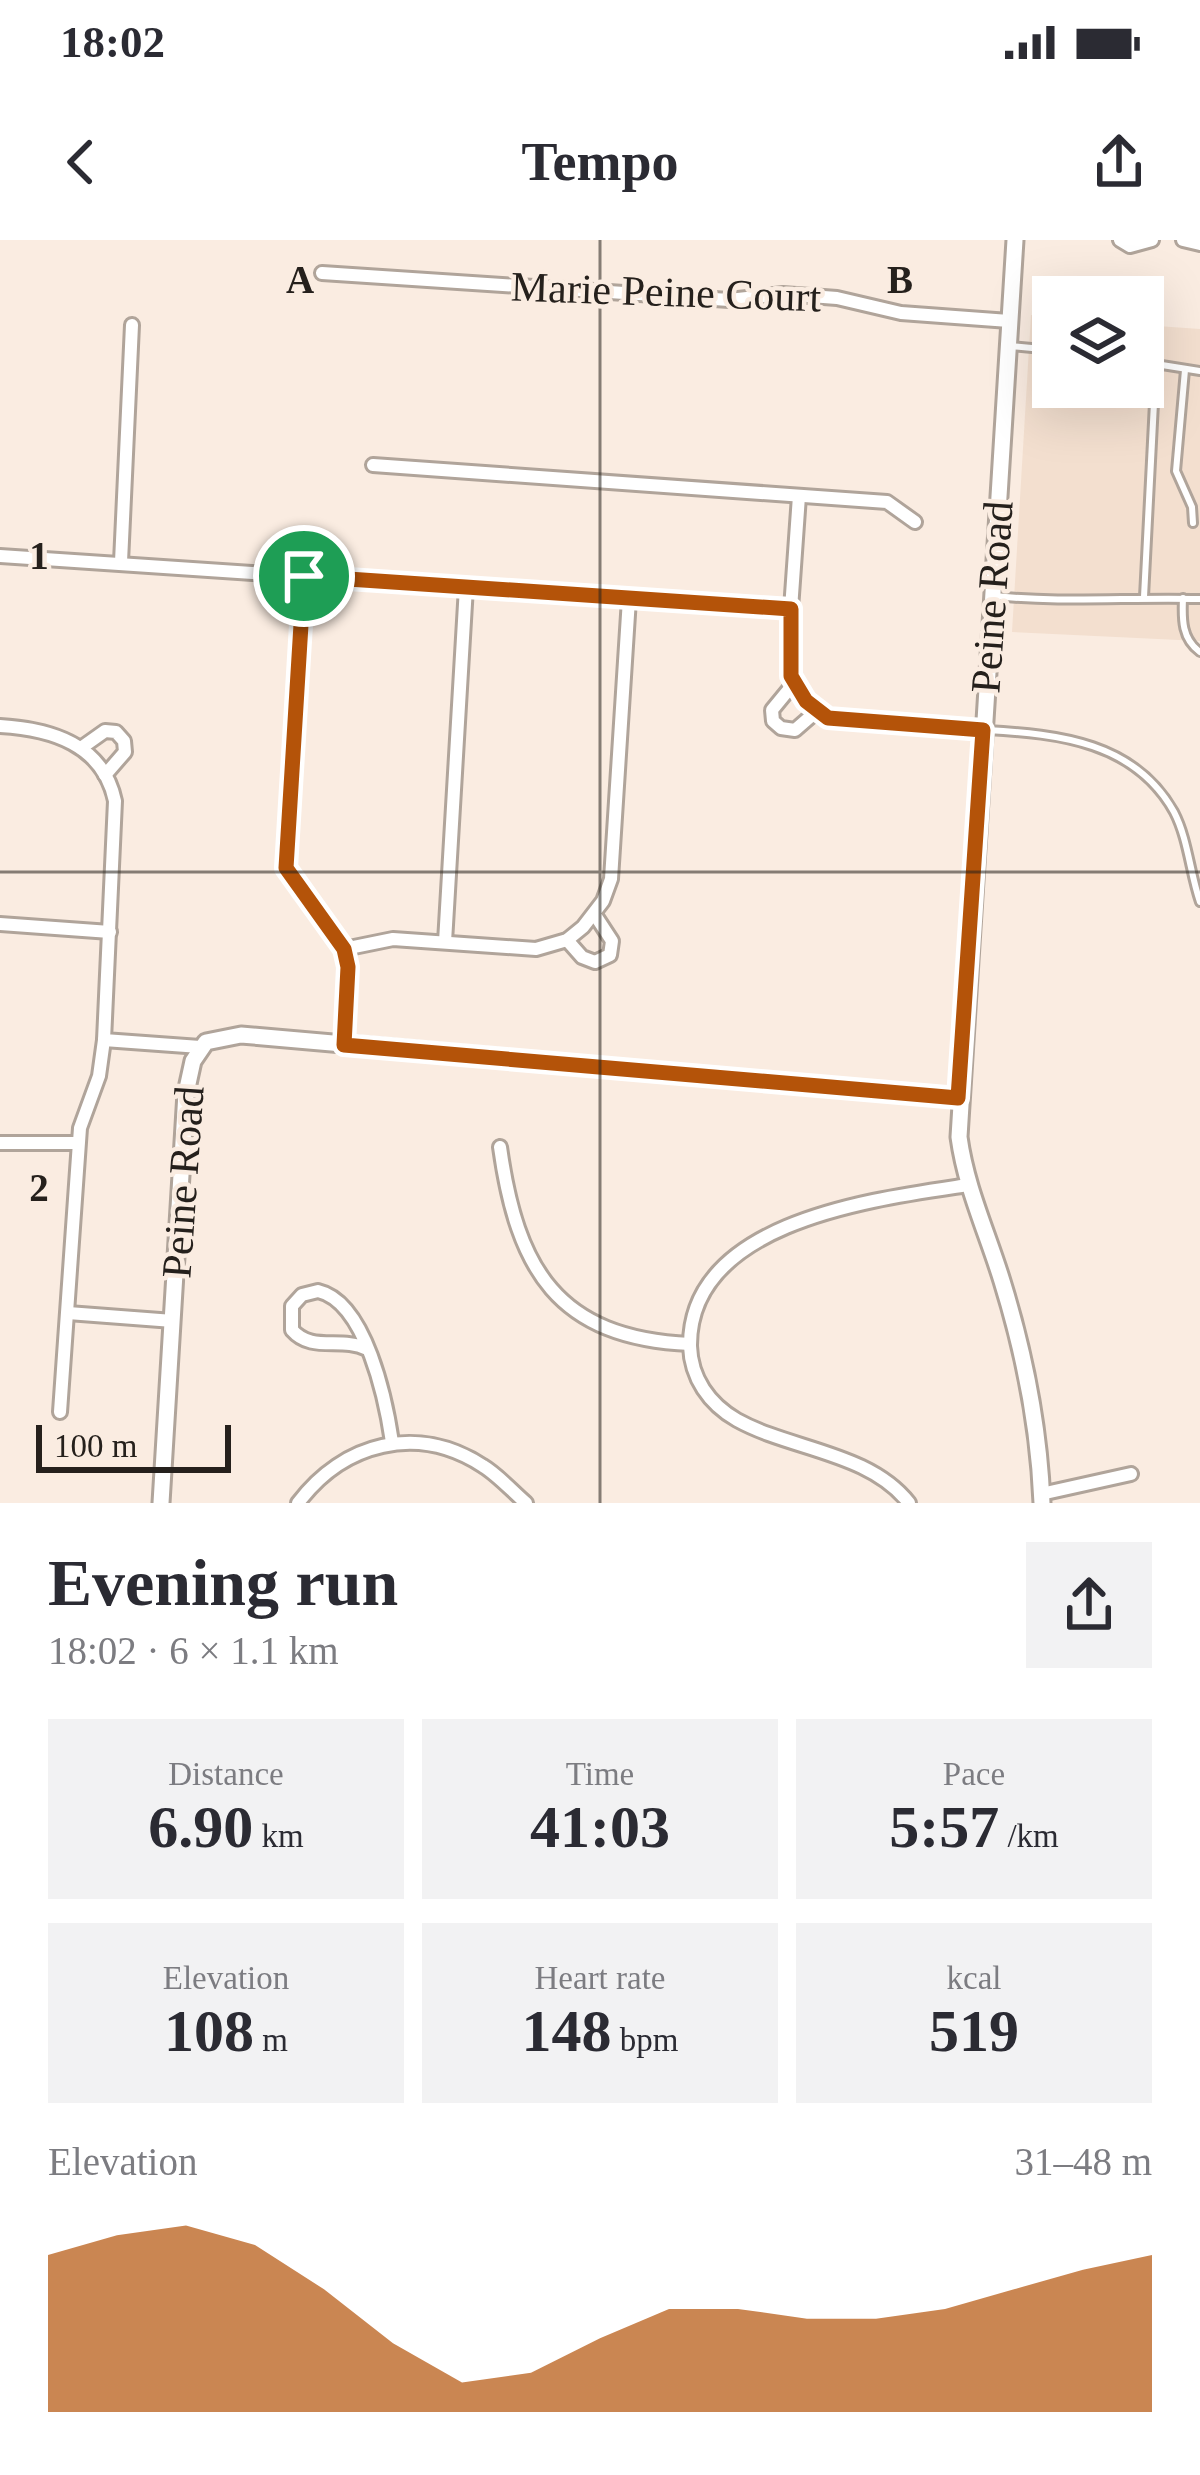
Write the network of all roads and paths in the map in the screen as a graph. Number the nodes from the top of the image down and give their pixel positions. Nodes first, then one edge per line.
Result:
1 (1015, 240) edge
2 (1120, 240) edge
3 (1152, 240) edge
4 (1183, 240) edge
5 (1200, 244) edge
6 (322, 273) dead end
7 (1010, 321) junction
8 (133, 325) dead end
9 (1008, 346) junction
10 (1032, 348) edge
11 (1164, 366) edge
12 (1184, 370) junction
13 (1200, 370) edge
14 (1154, 408) edge
15 (374, 465) dead end
16 (799, 496) junction
17 (914, 522) dead end
18 (1193, 523) dead end
19 (0, 556) edge
20 (121, 562) junction
21 (304, 576) junction
22 (466, 587) junction
23 (992, 596) junction
24 (1144, 597) junction
25 (629, 598) junction
26 (1183, 598) junction
27 (1200, 599) edge
28 (791, 609) junction
29 (1200, 652) edge
30 (795, 682) junction
31 (818, 710) junction
32 (0, 726) edge
33 (983, 730) junction
34 (81, 748) junction
35 (105, 775) junction
36 (1200, 902) edge
37 (595, 915) junction
38 (0, 924) edge
39 (110, 932) junction
40 (567, 940) junction
41 (445, 942) junction
42 (344, 949) junction
43 (104, 1040) junction
44 (344, 1045) junction
45 (200, 1047) junction
46 (958, 1098) junction
47 (0, 1143) edge
48 (78, 1143) junction
49 (500, 1148) dead end
50 (968, 1185) junction
51 (68, 1313) junction
52 (173, 1321) junction
53 (690, 1344) junction
54 (367, 1349) junction
55 (60, 1412) dead end
56 (392, 1442) junction
57 (1131, 1474) dead end
58 (1041, 1498) edge
59 (161, 1503) edge
60 (298, 1503) edge
61 (526, 1503) edge
62 (910, 1503) edge

1 - 7 street, Peine Road
2 - 3 street
4 - 5 street
6 - 7 street, Marie Peine Court
7 - 9 street, Peine Road
8 - 20 street
9 - 10 lane
9 - 23 street, Peine Road
11 - 12 lane
12 - 13 lane
12 - 18 lane
14 - 24 lane
15 - 16 street
16 - 17 street
16 - 28 street
19 - 20 street
20 - 21 street
21 - 22 street
21 - 42 street
22 - 25 street
22 - 41 street
23 - 24 lane
23 - 33 street, Peine Road
24 - 26 lane
25 - 28 street
25 - 37 street
26 - 27 lane
26 - 29 lane
28 - 30 street
30 - 31 street
30 - 31 street
31 - 33 street
32 - 34 street
33 - 36 lane
33 - 46 street, Peine Road
34 - 35 street
34 - 35 street
35 - 39 street
37 - 40 street
37 - 40 street
38 - 39 street
39 - 43 street
40 - 41 street
41 - 42 street
42 - 44 street
43 - 45 street
43 - 48 street
44 - 45 street, Peine Road
44 - 46 street, Peine Road
45 - 52 street, Peine Road
46 - 50 street
47 - 48 street
48 - 51 street
49 - 53 street
50 - 53 street
50 - 58 street
51 - 52 street
51 - 55 street
52 - 59 street, Peine Road
53 - 62 street
54 - 54 street
54 - 56 street
56 - 60 street
56 - 61 street
57 - 58 street

